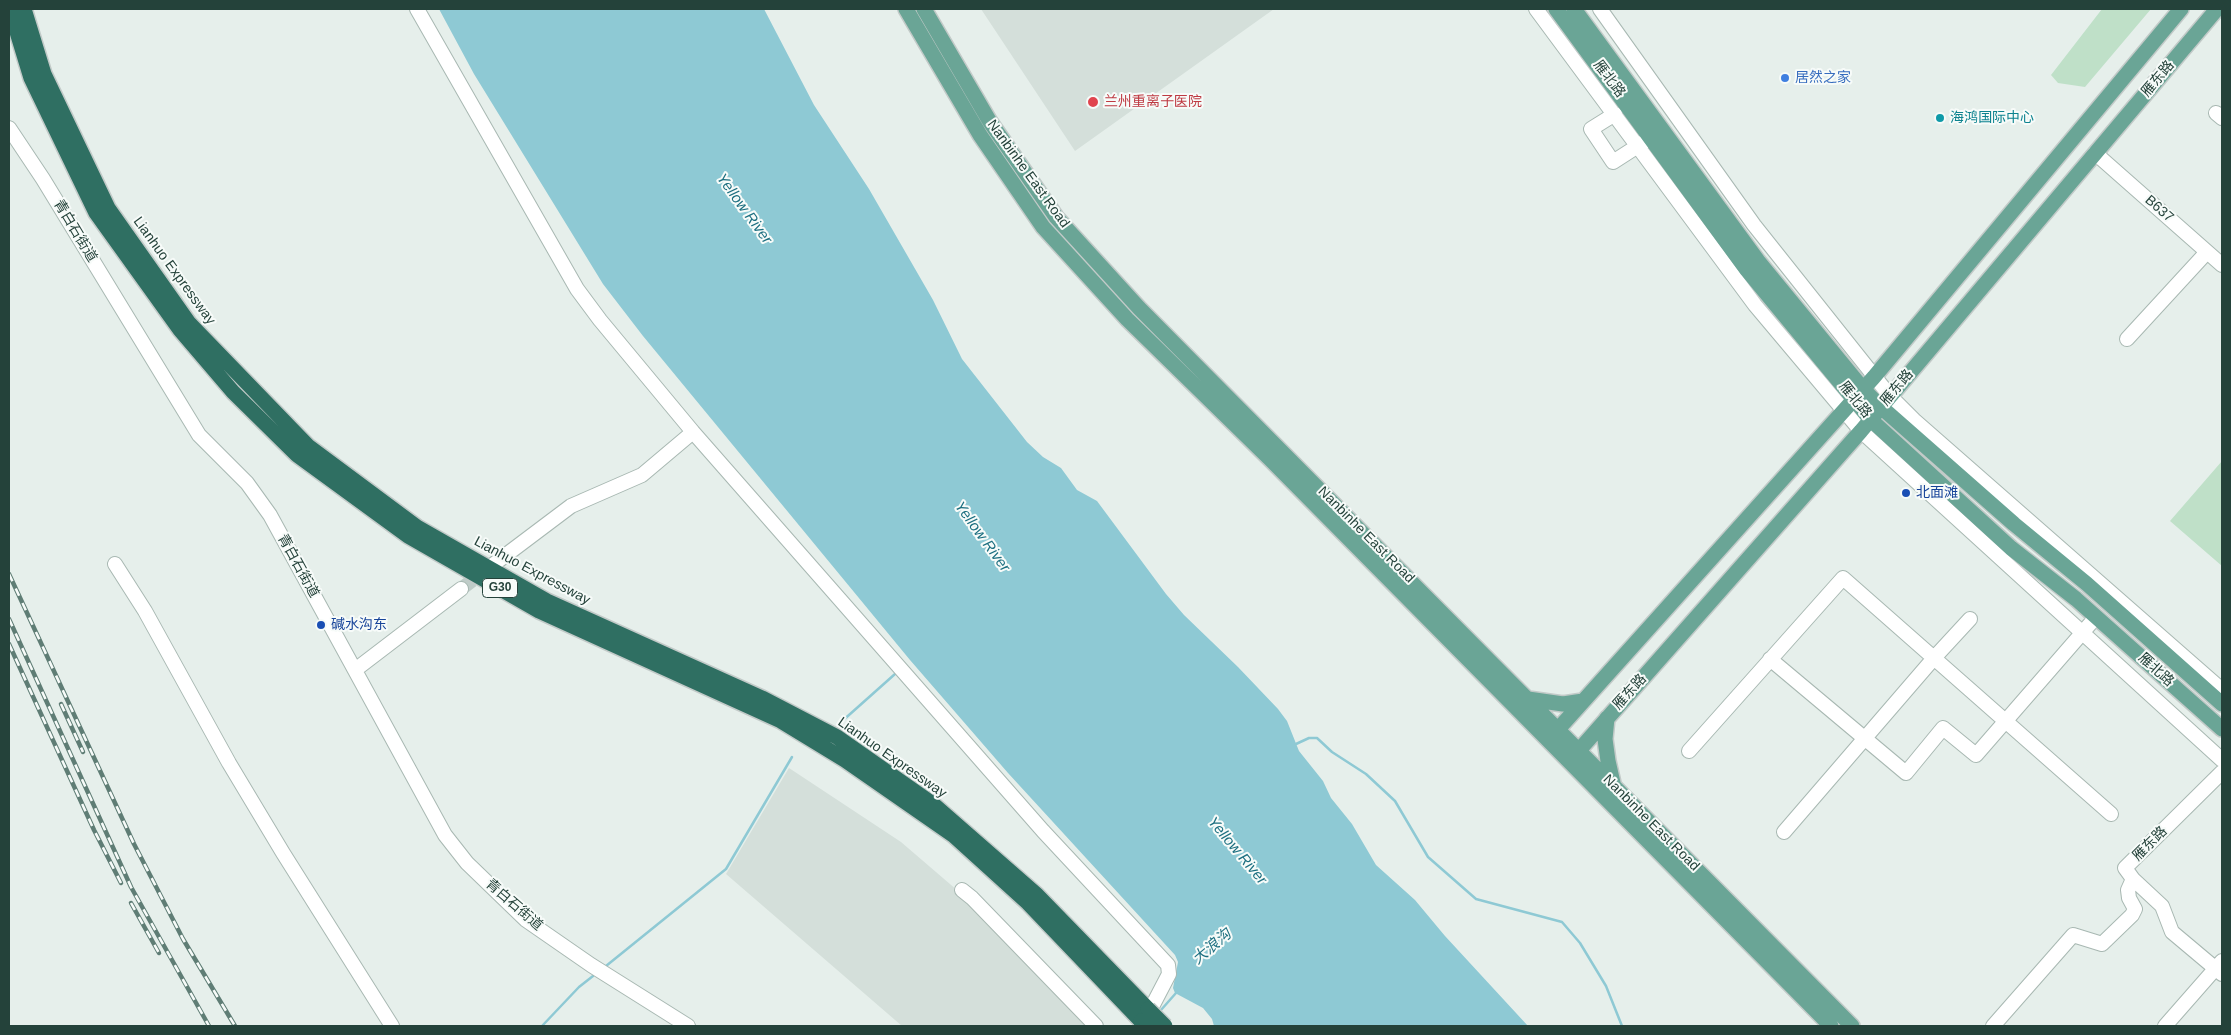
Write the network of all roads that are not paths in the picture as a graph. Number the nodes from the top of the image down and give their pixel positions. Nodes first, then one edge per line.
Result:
1 (10, 9) edge
2 (24, 9) edge
3 (417, 9) edge
4 (906, 9) edge
5 (924, 9) edge
6 (1536, 9) edge
7 (1556, 9) edge
8 (1574, 9) edge
9 (1600, 9) edge
10 (2180, 9) edge
11 (2217, 9) edge
12 (1615, 114) junction
13 (9, 128) edge
14 (1651, 137) junction
15 (1638, 146) junction
16 (2096, 153) junction
17 (2207, 252) junction
18 (2222, 265) edge
19 (2127, 338) dead end
20 (1874, 377) junction
21 (1858, 394) junction
22 (1886, 402) junction
23 (1843, 410) junction
24 (1866, 425) junction
25 (693, 432) junction
26 (1284, 452) junction
27 (1270, 460) junction
28 (115, 564) dead end
29 (494, 564) tunnel mouth
30 (461, 589) tunnel mouth
31 (2096, 617) junction
32 (1970, 619) dead end
33 (2082, 633) junction
34 (1934, 658) junction
35 (1770, 659) junction
36 (355, 670) junction
37 (2222, 690) edge
38 (1528, 699) junction
39 (1583, 701) junction
40 (2222, 704) edge
41 (1607, 718) junction
42 (2006, 721) junction
43 (2222, 729) edge
44 (1553, 734) junction
45 (1865, 738) junction
46 (1689, 751) dead end
47 (1574, 755) junction
48 (2222, 760) edge
49 (2222, 772) edge
50 (1614, 784) junction
51 (2111, 814) dead end
52 (1784, 832) dead end
53 (2134, 879) junction
54 (962, 890) dead end
55 (2220, 968) edge
56 (1144, 1021) edge
57 (392, 1026) edge
58 (688, 1026) edge
59 (1096, 1026) edge
60 (1165, 1026) edge
61 (1831, 1026) edge
62 (1852, 1026) edge
63 (1993, 1026) edge
64 (2165, 1026) edge

1 - 56 highway, Lianhuo Expressway / G30
2 - 56 highway, Lianhuo Expressway / G30
3 - 25 street
4 - 27 main road, Nanbinhe East Road
5 - 26 main road, Nanbinhe East Road
6 - 12 street
7 - 14 main road, 雁北路
8 - 21 main road, 雁北路
9 - 20 street
10 - 20 main road, 雁东路
11 - 16 main road, 雁东路
12 - 15 street
12 - 15 street
13 - 36 street, 青白石街道
14 - 15 street
14 - 21 main road, 雁北路
15 - 23 street
16 - 17 street, B637
16 - 22 main road, 雁东路
17 - 18 street, B637
17 - 19 street
20 - 21 main road, 雁东路
20 - 22 street
21 - 22 main road, 雁北路
21 - 23 main road, 雁东路
21 - 24 main road, 雁北路
22 - 24 main road, 雁东路
22 - 37 street
22 - 40 main road, 雁北路
23 - 24 street
23 - 39 main road, 雁东路
24 - 31 main road, 雁北路
24 - 33 street
24 - 41 main road, 雁东路
25 - 29 street
25 - 56 street
26 - 27 main road
26 - 38 main road, Nanbinhe East Road
27 - 44 main road, Nanbinhe East Road
28 - 57 street
30 - 36 street
31 - 33 street
31 - 43 main road, 雁北路
32 - 34 street
33 - 42 street
33 - 48 street
34 - 35 street
34 - 42 street
34 - 45 street
35 - 45 street
35 - 46 street
36 - 58 street, 青白石街道
38 - 39 main road
38 - 44 main road, Nanbinhe East Road
39 - 44 main road, 雁东路
41 - 47 main road, 雁东路
41 - 50 main road
42 - 45 street
42 - 51 street
44 - 47 main road, Nanbinhe East Road
45 - 52 street
47 - 50 main road, Nanbinhe East Road
47 - 61 main road, Nanbinhe East Road
49 - 53 street, 雁东路
50 - 62 main road, Nanbinhe East Road
53 - 55 street
53 - 63 street, 雁东路
54 - 59 street
55 - 64 street
56 - 60 highway, Lianhuo Expressway / G30, bridge

